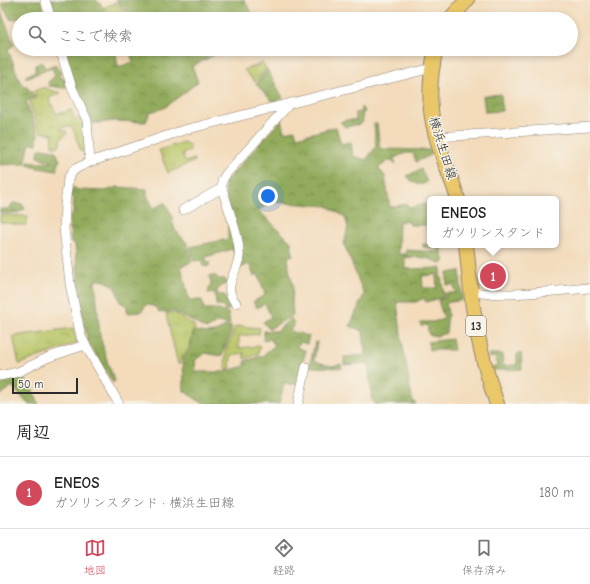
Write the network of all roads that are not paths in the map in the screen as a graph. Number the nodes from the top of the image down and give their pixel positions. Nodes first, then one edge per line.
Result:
1 (45, 0) edge
2 (467, 0) edge
3 (49, 12) edge
4 (456, 12) edge
5 (62, 56) edge
6 (435, 56) edge
7 (432, 68) junction
8 (291, 103) junction
9 (590, 127) edge
10 (437, 137) junction
11 (90, 162) junction
12 (222, 188) junction
13 (457, 196) edge
14 (183, 210) dead end
15 (466, 248) edge
16 (590, 288) edge
17 (471, 292) junction
18 (236, 303) dead end
19 (85, 345) junction
20 (306, 367) dead end
21 (0, 376) edge
22 (119, 404) edge
23 (298, 404) edge
24 (497, 404) edge

1 - 3 street
2 - 4 main road
5 - 11 street
6 - 7 main road, 横浜生田線
7 - 8 street
7 - 10 main road, 横浜生田線
8 - 11 street
8 - 12 street
9 - 10 street
10 - 13 main road, 横浜生田線
11 - 19 street
12 - 14 street
12 - 18 street
15 - 17 main road, 13
16 - 17 street
17 - 24 main road, 13
19 - 21 street
19 - 22 street
20 - 23 street

